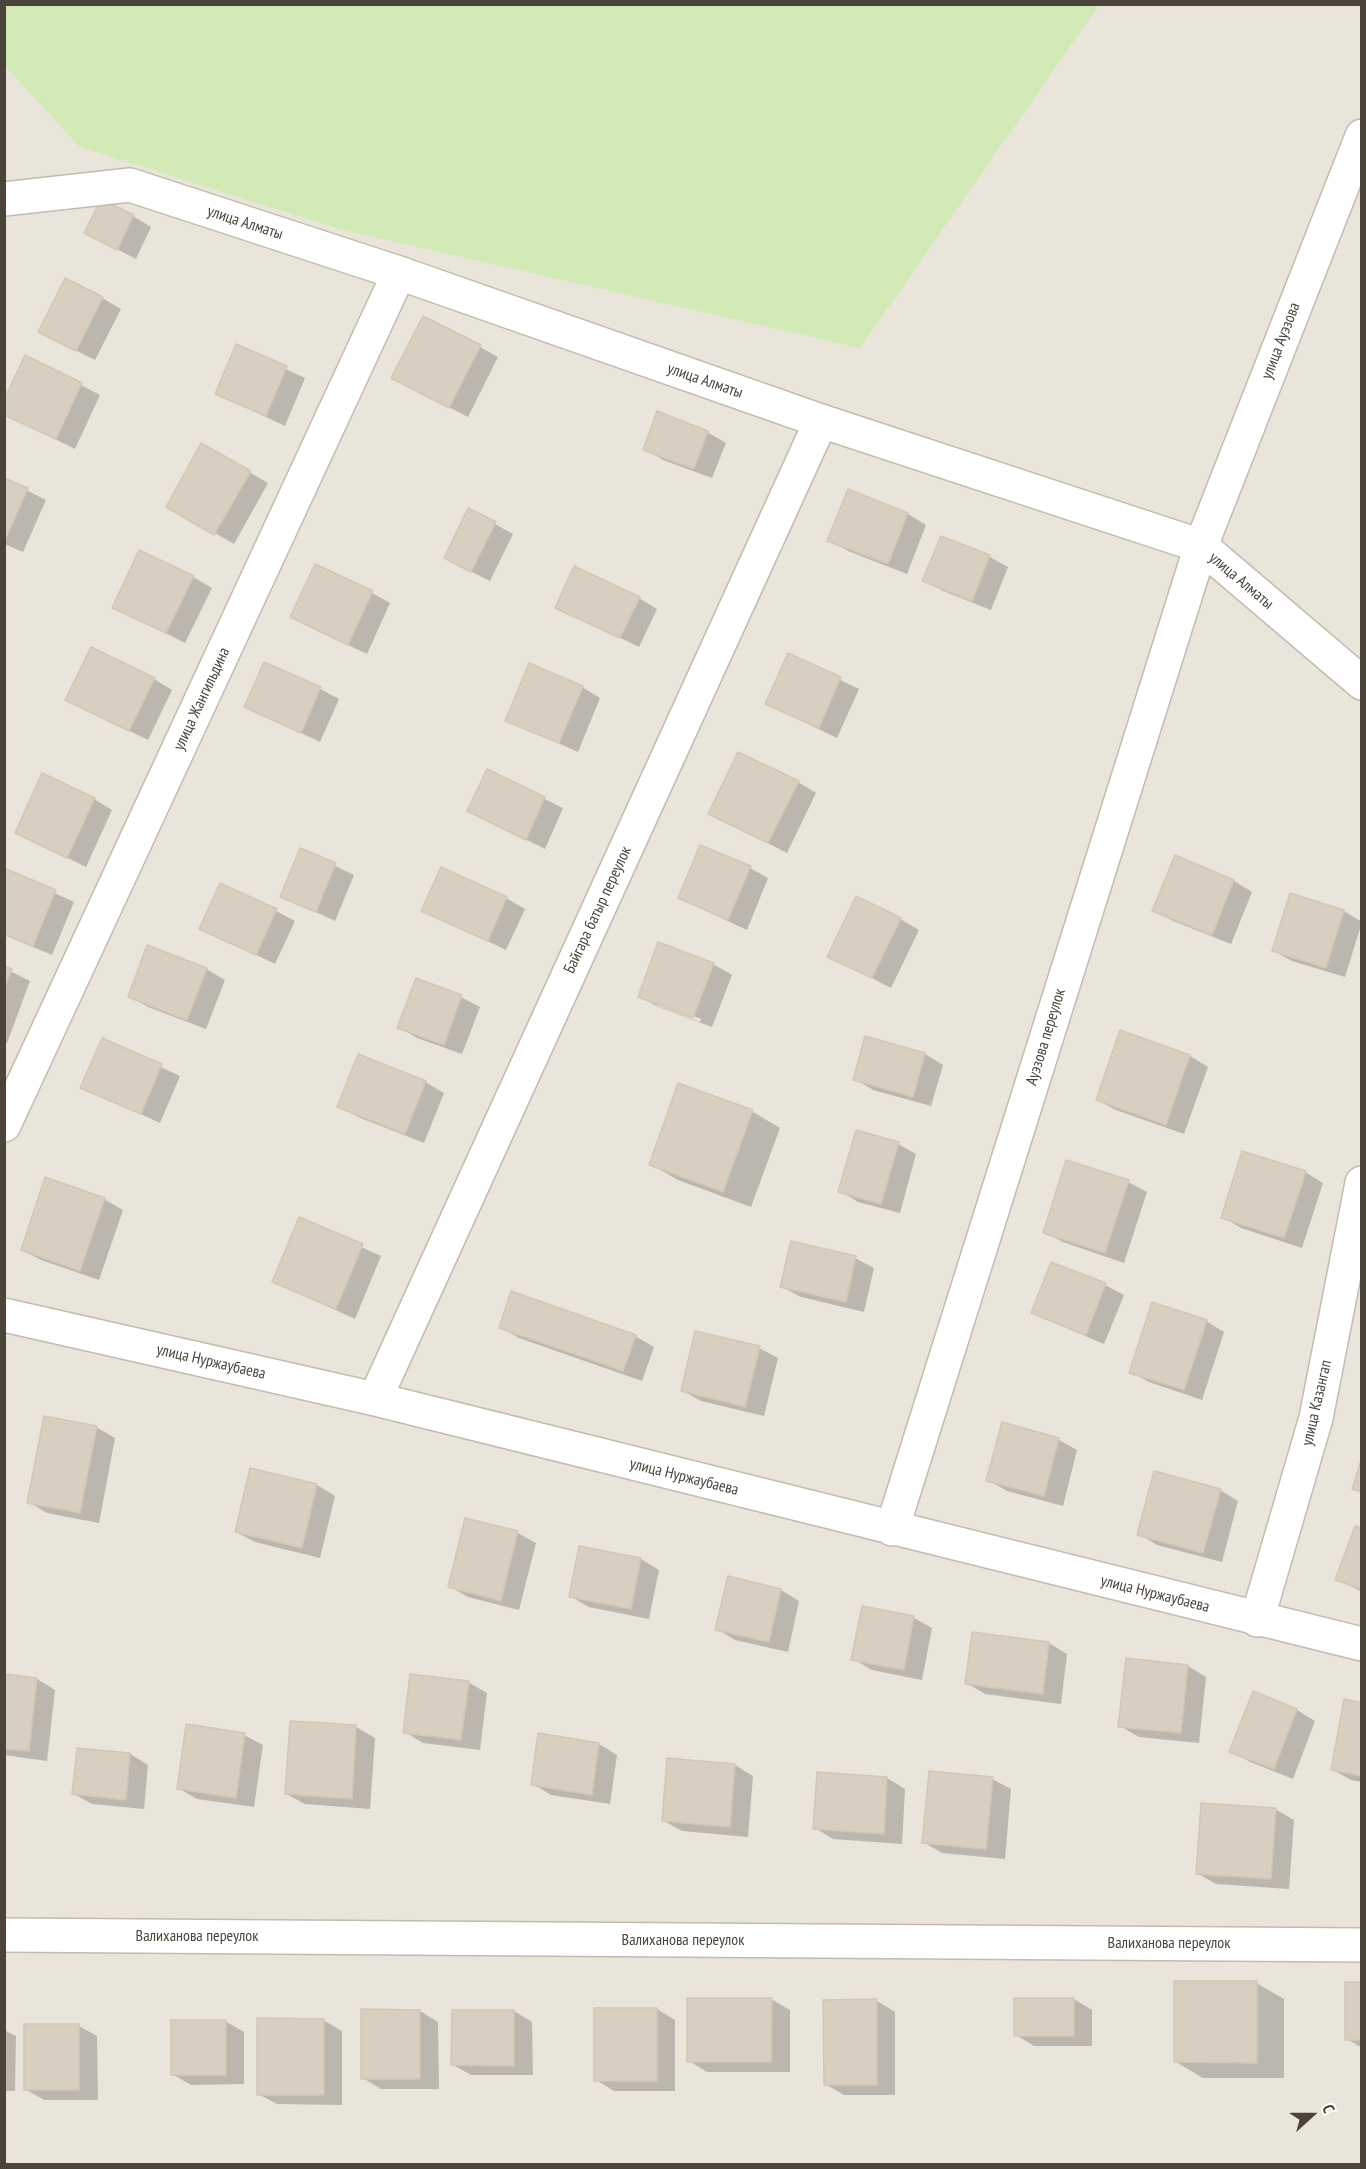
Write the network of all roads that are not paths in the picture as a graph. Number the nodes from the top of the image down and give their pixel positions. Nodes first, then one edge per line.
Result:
1 (1362, 136) edge
2 (4, 199) edge
3 (399, 273) junction
4 (821, 421) junction
5 (1201, 546) junction
6 (1362, 683) edge
7 (4, 1125) edge
8 (1362, 1183) edge
9 (4, 1315) edge
10 (375, 1399) junction
11 (892, 1528) junction
12 (1257, 1620) junction
13 (1362, 1644) edge
14 (4, 1935) edge
15 (1362, 1945) edge

1 - 5 street, улица Ауэзова
2 - 3 street, улица Алматы
3 - 4 street, улица Алматы
3 - 7 street, улица Жангильдина
4 - 5 street, улица Алматы
4 - 10 street, Байгара батыр переулок
5 - 6 street, улица Алматы
5 - 11 street, Ауэзова переулок
8 - 12 street, улица Казангап
9 - 10 street, улица Нуржаубаева
10 - 11 street, улица Нуржаубаева
11 - 12 street, улица Нуржаубаева
12 - 13 street, улица Нуржаубаева
14 - 15 street, Валиханова переулок

